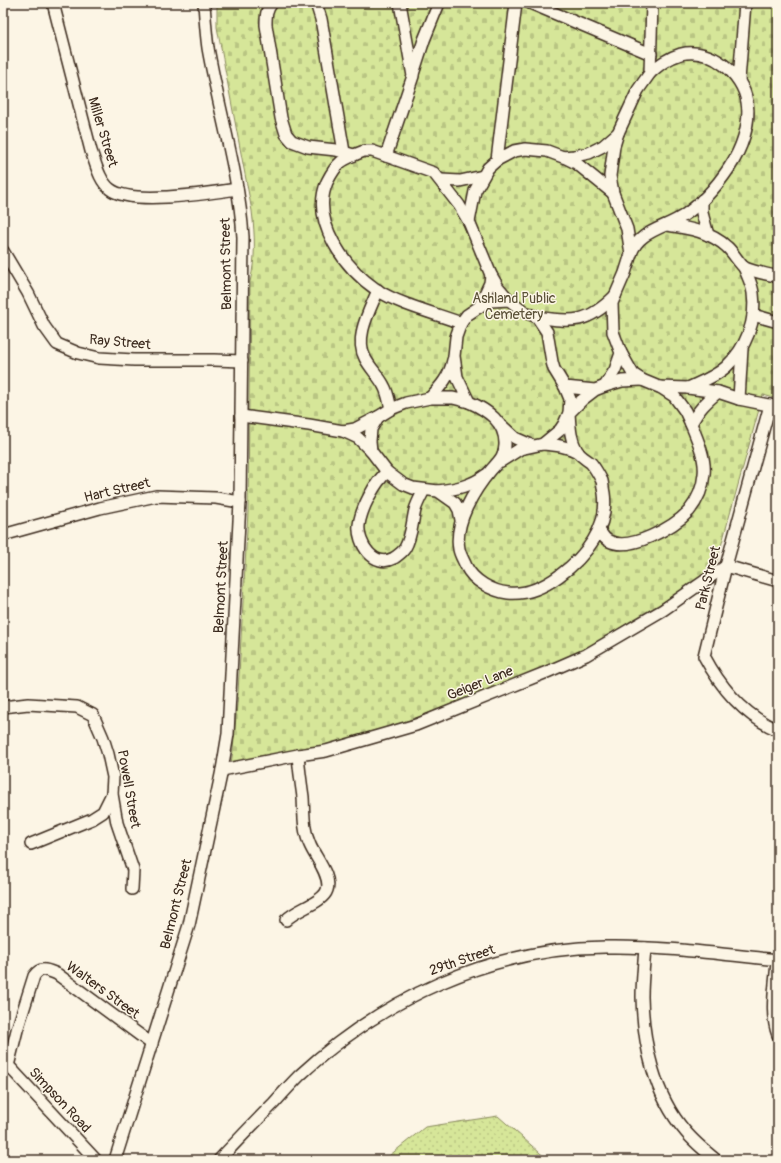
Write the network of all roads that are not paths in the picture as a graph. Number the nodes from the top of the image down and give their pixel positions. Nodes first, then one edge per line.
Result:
1 (53, 3) edge
2 (204, 3) edge
3 (272, 3) edge
4 (316, 3) edge
5 (400, 3) edge
6 (439, 3) edge
7 (516, 3) edge
8 (530, 3) edge
9 (652, 3) edge
10 (745, 3) edge
11 (549, 7) edge
12 (651, 54) junction
13 (650, 73) junction
14 (412, 76) junction
15 (739, 80) junction
16 (618, 133) junction
17 (349, 153) junction
18 (386, 156) junction
19 (563, 157) junction
20 (496, 160) junction
21 (483, 176) junction
22 (441, 180) junction
23 (237, 189) junction
24 (613, 193) junction
25 (702, 200) junction
26 (469, 222) junction
27 (667, 225) junction
28 (708, 235) junction
29 (3, 251) edge
30 (631, 254) junction
31 (744, 267) junction
32 (491, 275) junction
33 (778, 277) edge
34 (378, 290) junction
35 (615, 295) junction
36 (509, 300) junction
37 (479, 307) junction
38 (753, 315) junction
39 (537, 317) junction
40 (778, 322) edge
41 (461, 323) junction
42 (742, 349) junction
43 (621, 354) junction
44 (454, 356) junction
45 (242, 361) junction
46 (642, 380) junction
47 (565, 386) junction
48 (659, 387) junction
49 (600, 388) junction
50 (688, 388) junction
51 (718, 392) junction
52 (430, 398) junction
53 (740, 399) junction
54 (469, 402) junction
55 (774, 406) edge
56 (391, 409) junction
57 (569, 413) junction
58 (241, 416) junction
59 (378, 416) junction
60 (691, 424) junction
61 (501, 426) junction
62 (343, 431) junction
63 (543, 444) junction
64 (531, 445) junction
65 (371, 451) junction
66 (578, 452) junction
67 (501, 461) junction
68 (491, 471) junction
69 (387, 472) junction
70 (424, 490) junction
71 (438, 491) junction
72 (240, 502) junction
73 (461, 520) junction
74 (599, 530) junction
75 (3, 535) edge
76 (610, 542) junction
77 (585, 553) junction
78 (726, 566) junction
79 (778, 581) edge
80 (3, 707) edge
81 (778, 730) edge
82 (298, 755) junction
83 (222, 770) junction
84 (112, 794) junction
85 (31, 844) dead end
86 (132, 889) dead end
87 (286, 920) dead end
88 (645, 948) junction
89 (778, 960) edge
90 (778, 1035) edge
91 (152, 1044) junction
92 (6, 1063) edge
93 (96, 1160) edge
94 (115, 1160) edge
95 (219, 1160) edge
96 (716, 1160) edge

1 - 23 street, Miller Street
2 - 23 street, Belmont Street
3 - 17 street
4 - 17 street
5 - 14 street
6 - 14 street
7 - 20 street
8 - 11 street
9 - 12 street
10 - 15 street
11 - 12 street
12 - 13 street
13 - 15 street
13 - 16 street
14 - 18 street
15 - 25 street
16 - 19 street
16 - 24 street
17 - 18 street
17 - 34 street
18 - 22 street
19 - 20 street
19 - 24 street
20 - 21 street
21 - 22 street
21 - 26 street
22 - 26 street
23 - 45 street, Belmont Street
24 - 30 street
25 - 27 street
25 - 28 street
26 - 32 street
27 - 28 street
27 - 30 street
28 - 31 street
29 - 45 street, Ray Street
30 - 35 street
31 - 33 street
31 - 38 street
32 - 36 street
32 - 37 street
34 - 41 street
34 - 56 street
35 - 39 street
35 - 43 street
36 - 37 street
36 - 39 street
37 - 41 street
38 - 40 street
38 - 42 street
39 - 47 street
41 - 44 street
42 - 50 street
42 - 53 street
43 - 46 street
43 - 49 street
44 - 52 street
44 - 54 street
45 - 58 street, Belmont Street
46 - 48 street
46 - 49 street
47 - 49 street
47 - 57 street
48 - 50 street
48 - 60 street
49 - 57 street
50 - 51 street
51 - 53 street
51 - 60 street
52 - 54 street
52 - 56 street
53 - 55 street
54 - 61 street
55 - 78 street, Park Street
56 - 59 street
57 - 63 street
57 - 66 street
58 - 62 street
58 - 72 street, Belmont Street
59 - 62 street
59 - 65 street
60 - 76 street
61 - 64 street
61 - 67 street
62 - 65 street
63 - 64 street
63 - 66 street
64 - 67 street
65 - 69 street
66 - 74 street
67 - 68 street
68 - 71 street
68 - 73 street
69 - 70 street
69 - 70 street
70 - 71 street
71 - 73 street
72 - 75 street, Hart Street
72 - 83 street, Belmont Street
73 - 77 street
74 - 76 street
74 - 77 street
76 - 77 street
78 - 79 street
78 - 81 street, Park Street
78 - 82 street, Geiger Lane
80 - 84 street, Powell Street
82 - 83 street, Geiger Lane
82 - 87 street
83 - 91 street, Belmont Street
84 - 85 street
84 - 86 street, Powell Street
88 - 89 street, 29th Street
88 - 95 street, 29th Street
88 - 96 street
89 - 90 street
91 - 92 street, Walters Street
91 - 94 street, Belmont Street
92 - 93 street, Simpson Road

